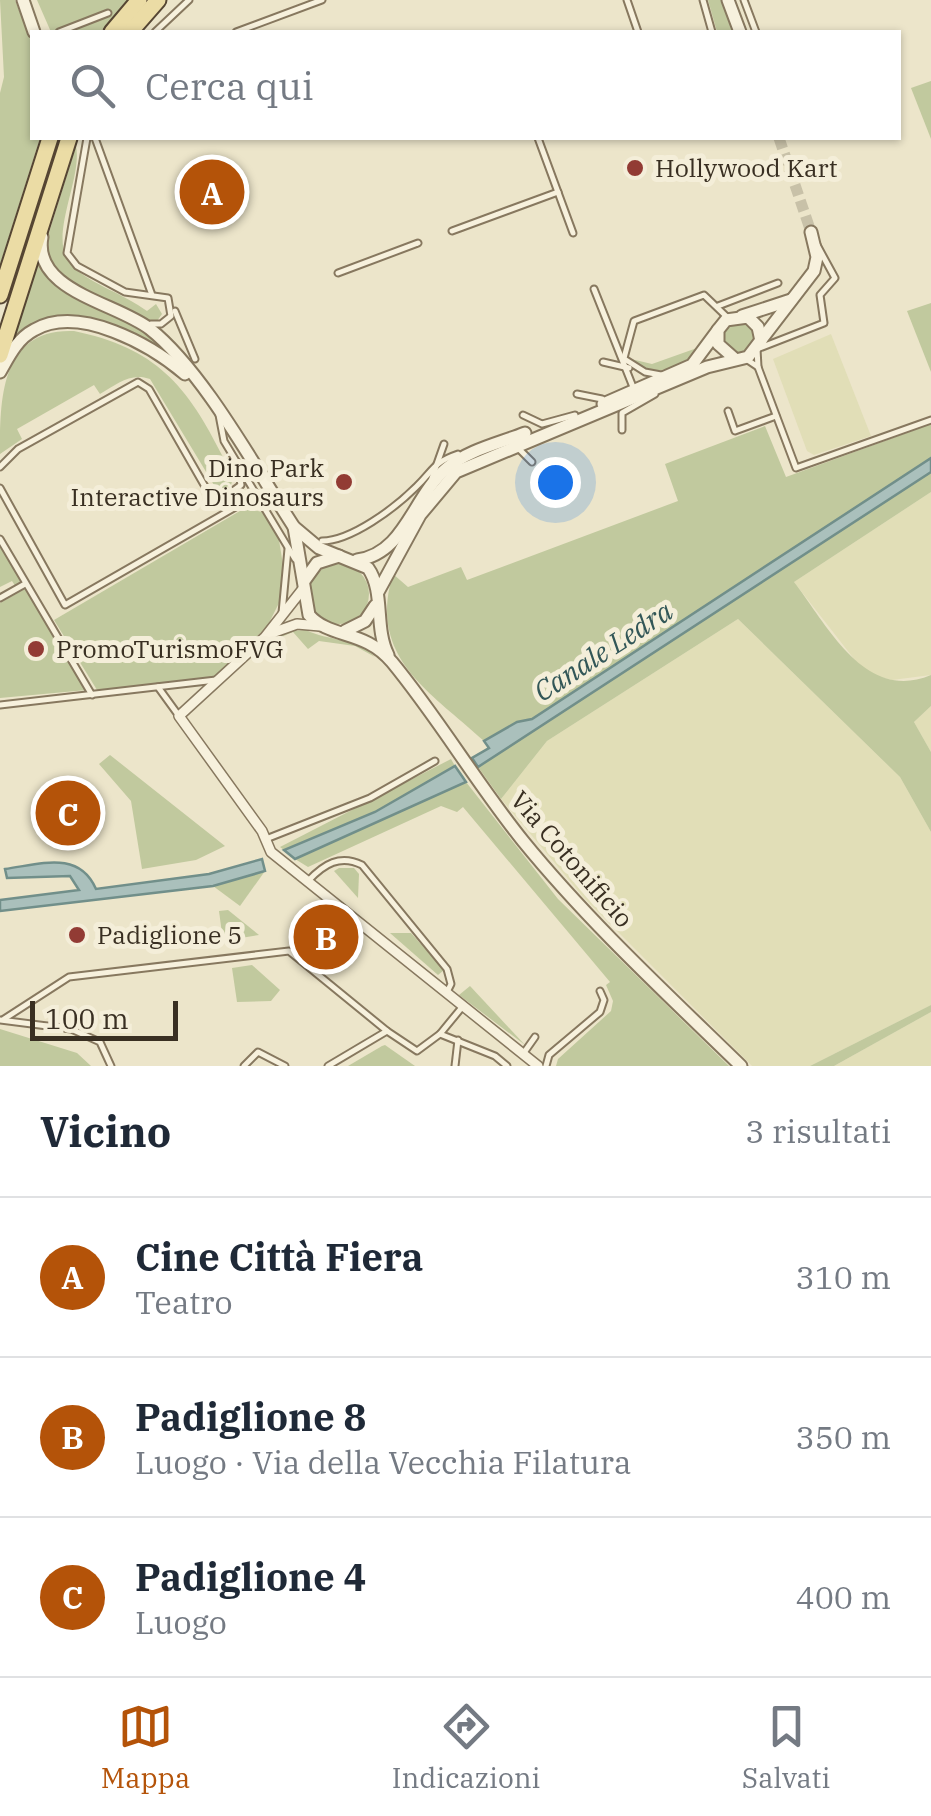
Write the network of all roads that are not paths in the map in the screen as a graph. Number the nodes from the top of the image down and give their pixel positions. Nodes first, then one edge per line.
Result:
1 (139, 0) edge
2 (158, 0) edge
3 (189, 0) edge
4 (322, 0) edge
5 (626, 0) edge
6 (703, 0) edge
7 (728, 0) edge
8 (744, 0) edge
9 (24, 4) edge
10 (108, 14) dead end
11 (127, 14) junction
12 (738, 29) edge
13 (36, 30) edge
14 (64, 30) edge
15 (107, 30) edge
16 (114, 30) edge
17 (132, 30) edge
18 (156, 30) edge
19 (241, 30) edge
20 (637, 30) edge
21 (711, 30) edge
22 (755, 30) edge
23 (47, 140) edge
24 (68, 140) edge
25 (91, 140) edge
26 (92, 140) edge
27 (539, 140) edge
28 (57, 169) junction
29 (558, 192) junction
30 (452, 230) dead end
31 (573, 233) dead end
32 (813, 238) joint
33 (418, 243) dead end
34 (338, 272) dead end
35 (778, 283) dead end
36 (594, 289) dead end
37 (798, 294) junction
38 (152, 295) junction
39 (0, 296) edge
40 (172, 304) junction
41 (718, 306) junction
42 (128, 315) junction
43 (734, 317) junction
44 (718, 330) junction
45 (759, 345) junction
46 (0, 356) edge
47 (624, 358) junction
48 (195, 359) dead end
49 (742, 359) junction
50 (604, 362) dead end
51 (758, 367) junction
52 (630, 369) junction
53 (0, 372) edge
54 (674, 374) junction
55 (196, 383) junction
56 (660, 390) junction
57 (578, 394) dead end
58 (629, 394) junction
59 (614, 400) junction
60 (728, 412) dead end
61 (219, 414) junction
62 (523, 415) dead end
63 (575, 415) junction
64 (776, 416) junction
65 (931, 420) edge
66 (622, 430) dead end
67 (506, 440) junction
68 (444, 444) dead end
69 (440, 460) junction
70 (478, 460) junction
71 (237, 462) junction
72 (532, 462) dead end
73 (0, 464) edge
74 (424, 486) junction
75 (0, 488) edge
76 (216, 504) junction
77 (264, 504) junction
78 (221, 514) junction
79 (294, 527) junction
80 (0, 539) edge
81 (322, 541) dead end
82 (288, 542) junction
83 (352, 558) junction
84 (25, 584) junction
85 (303, 586) junction
86 (377, 597) junction
87 (0, 598) edge
88 (281, 618) junction
89 (321, 626) junction
90 (345, 631) junction
91 (266, 636) junction
92 (391, 662) junction
93 (218, 680) junction
94 (158, 688) junction
95 (92, 696) junction
96 (0, 705) edge
97 (179, 716) junction
98 (435, 761) dead end
99 (266, 839) junction
100 (308, 881) junction
101 (600, 991) dead end
102 (447, 992) junction
103 (463, 1006) junction
104 (2, 1019) edge
105 (387, 1031) junction
106 (440, 1034) junction
107 (535, 1038) dead end
108 (458, 1040) junction
109 (522, 1054) junction
110 (111, 1066) edge
111 (244, 1066) edge
112 (285, 1066) edge
113 (328, 1066) edge
114 (455, 1066) edge
115 (507, 1066) edge
116 (538, 1066) edge
117 (546, 1066) edge
118 (741, 1066) edge

1 - 11 main road
2 - 17 main road
3 - 18 lane
4 - 19 lane
5 - 20 lane
6 - 21 lane
7 - 12 street
8 - 22 lane
9 - 13 street
10 - 14 lane
11 - 15 street
11 - 16 main road
23 - 39 main road
24 - 28 main road
25 - 38 lane
26 - 38 lane
27 - 29 lane
28 - 42 street, Via Cotonificio
28 - 46 main road
29 - 30 lane
29 - 31 lane
32 - 37 street
32 - 45 lane
33 - 34 lane
35 - 41 lane
36 - 47 lane
37 - 43 street
37 - 45 street
38 - 40 lane
40 - 42 lane
40 - 48 lane
41 - 43 lane
41 - 47 lane
42 - 55 street, Via Cotonificio
43 - 44 street
43 - 45 street
44 - 49 street
44 - 54 street
45 - 49 street
45 - 51 lane
47 - 52 lane
47 - 54 lane
49 - 51 lane
49 - 56 street
50 - 52 lane
51 - 64 lane
52 - 58 lane
53 - 55 street, Via Cotonificio
54 - 58 street
55 - 61 street, Via Cotonificio
56 - 66 lane
56 - 70 street
57 - 59 lane
58 - 59 street
59 - 63 street
60 - 64 lane
61 - 71 lane
61 - 79 street, Via Cotonificio
62 - 63 lane
63 - 67 street
64 - 65 lane
67 - 69 lane
67 - 74 street
68 - 69 lane
69 - 74 lane
69 - 74 lane
70 - 72 lane
70 - 86 street
71 - 76 lane
71 - 77 lane
73 - 76 lane
74 - 81 lane
74 - 83 street
75 - 78 lane
76 - 78 lane
77 - 78 lane
77 - 82 lane
79 - 83 street, Via Cotonificio
79 - 85 street, Via Cotonificio
80 - 84 lane
82 - 85 lane
82 - 88 lane
83 - 85 street
83 - 86 street, Via Cotonificio
84 - 87 lane
84 - 95 lane
85 - 88 street
85 - 89 street, Via Cotonificio
86 - 90 street
86 - 92 street, Via Cotonificio
88 - 91 street
89 - 90 street, Via Cotonificio
89 - 91 street
90 - 92 street, Via Cotonificio
91 - 93 street
92 - 118 street, Via Cotonificio
93 - 94 lane
93 - 97 street
94 - 95 lane
94 - 97 lane
95 - 96 lane
97 - 99 street
98 - 99 lane
99 - 100 street
100 - 102 street
100 - 102 lane
101 - 117 lane
102 - 103 street
103 - 106 lane
103 - 109 street
104 - 105 lane
104 - 110 lane
105 - 106 lane
105 - 113 lane
106 - 108 lane
107 - 109 lane
108 - 114 lane
108 - 115 lane
109 - 116 street
111 - 112 lane

